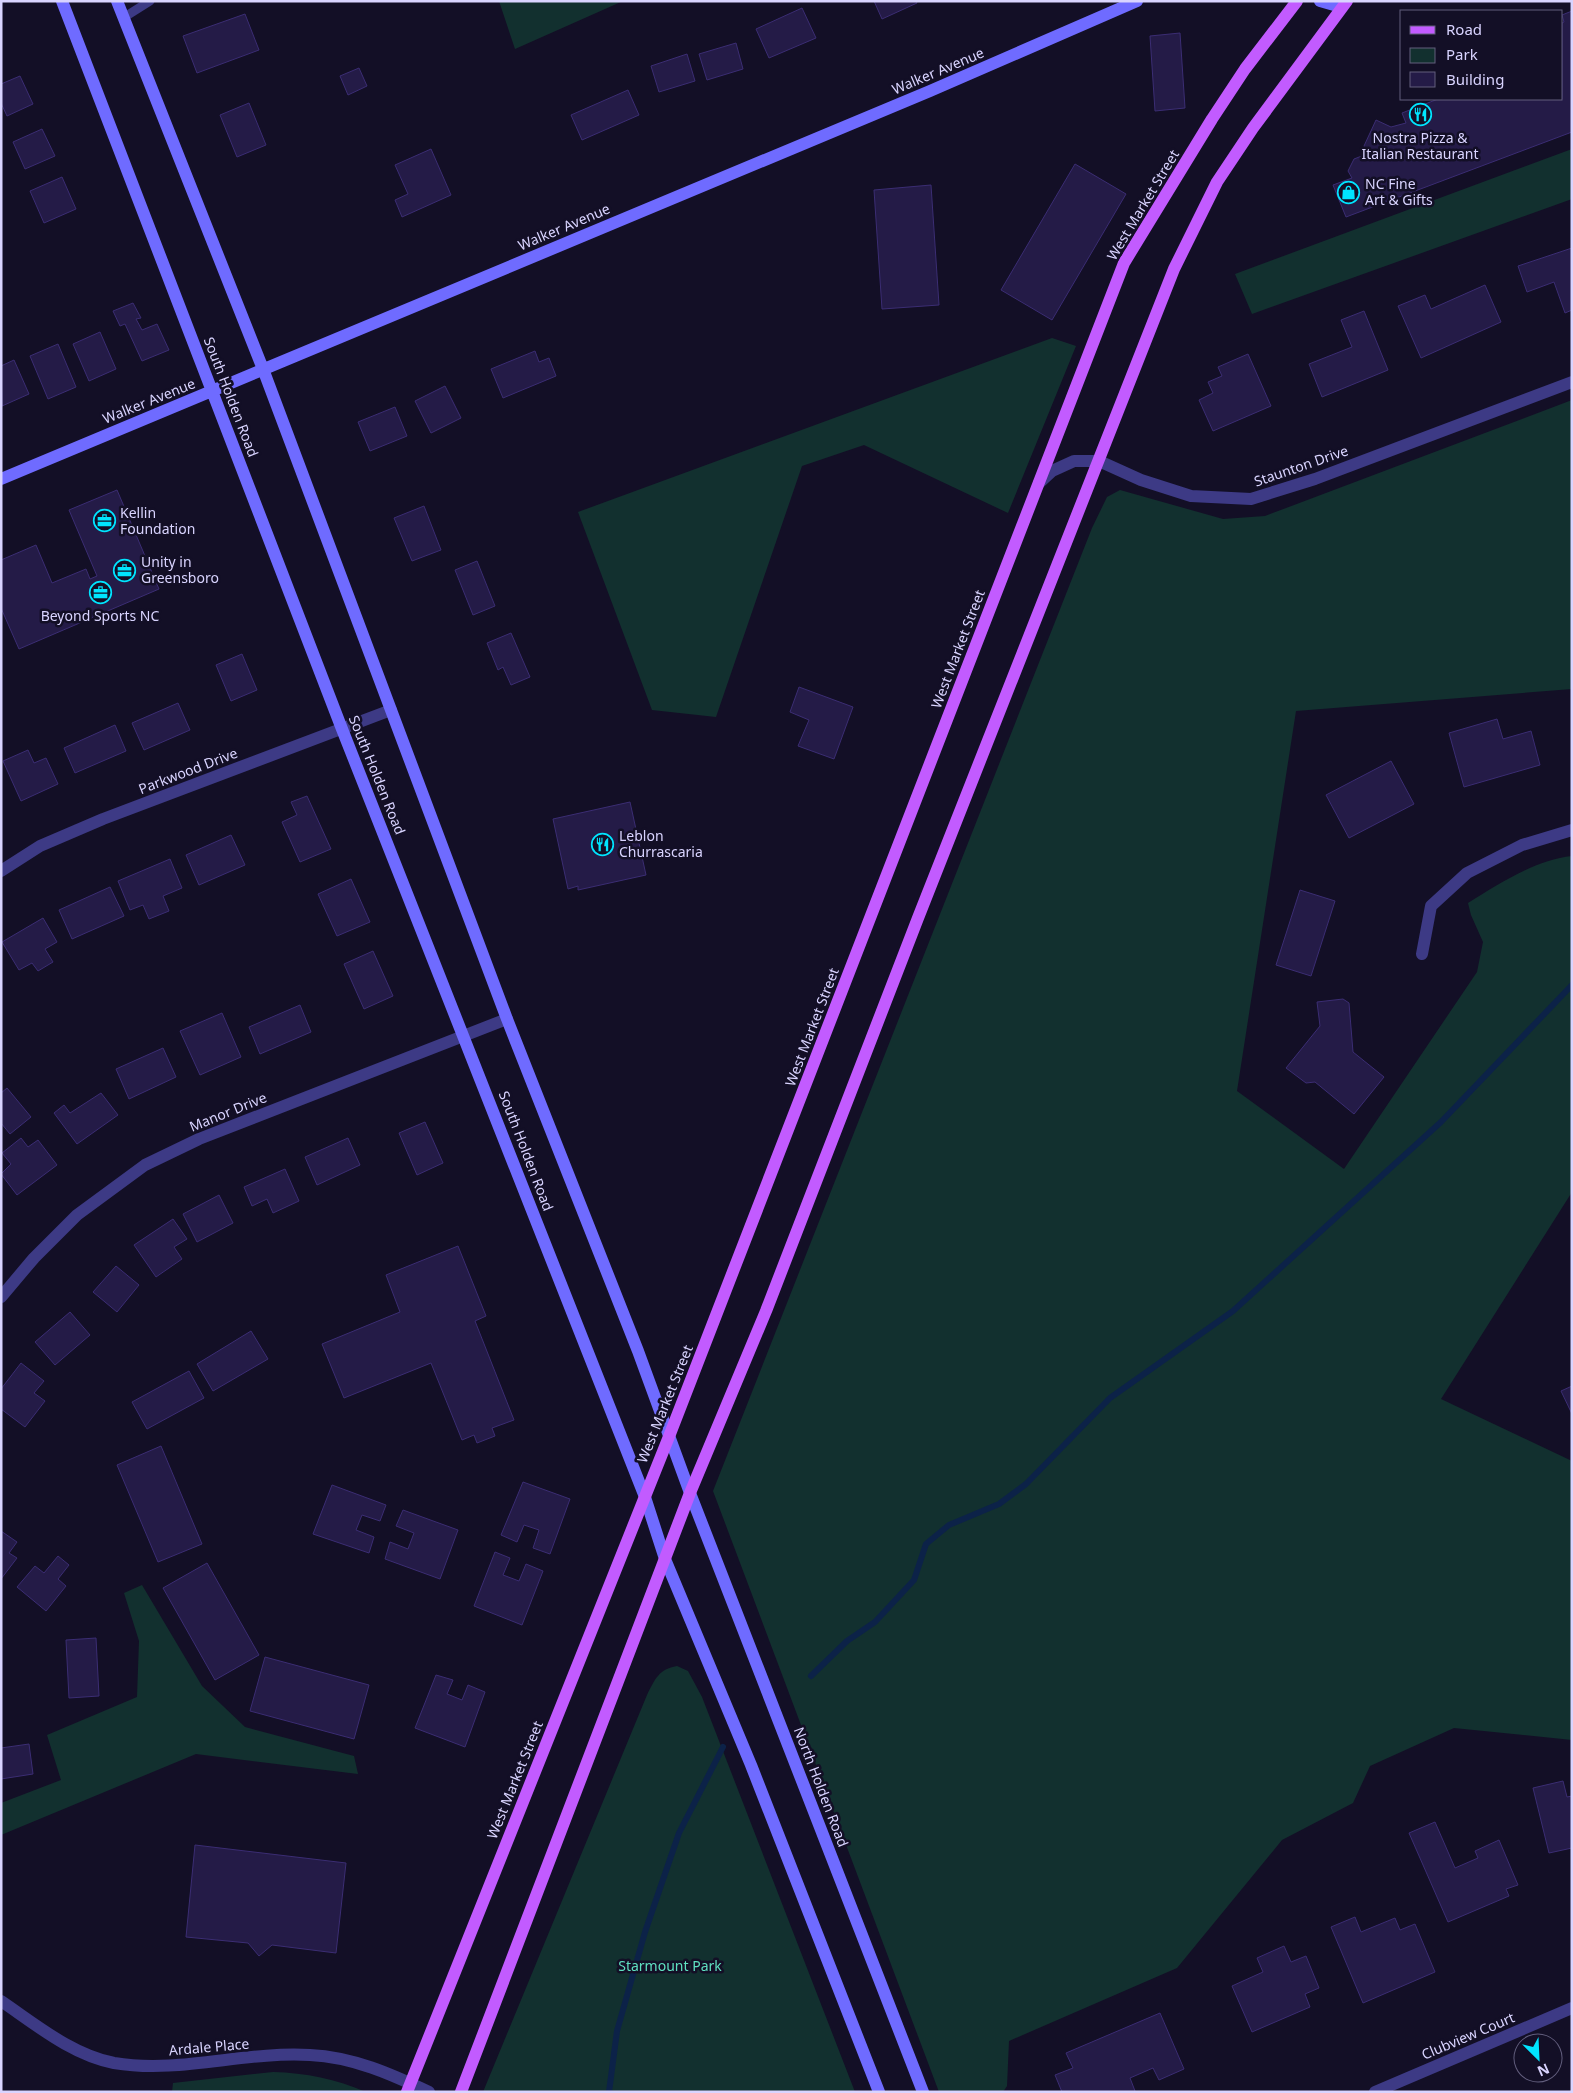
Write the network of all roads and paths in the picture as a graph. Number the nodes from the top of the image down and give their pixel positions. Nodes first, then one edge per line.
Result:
1 (62, 1) edge
2 (116, 1) edge
3 (150, 1) edge
4 (1137, 1) edge
5 (1297, 1) edge
6 (1320, 1) edge
7 (1342, 3) edge
8 (123, 18) junction
9 (263, 369) junction
10 (1572, 382) edge
11 (213, 391) junction
12 (1099, 461) junction
13 (1, 479) edge
14 (1038, 483) junction
15 (391, 710) junction
16 (342, 729) junction
17 (1572, 830) edge
18 (1, 871) edge
19 (1422, 954) dead end
20 (507, 1019) junction
21 (464, 1036) junction
22 (1, 1297) edge
23 (670, 1434) junction
24 (690, 1493) junction
25 (644, 1496) junction
26 (665, 1559) junction
27 (1, 2001) edge
28 (1572, 2008) edge
29 (409, 2087) edge
30 (429, 2092) edge
31 (461, 2092) edge
32 (879, 2092) edge
33 (923, 2092) edge
34 (1375, 2092) edge

1 - 11 main road, South Holden Road
2 - 8 main road
3 - 8 lane
4 - 9 main road, Walker Avenue
5 - 14 main road, West Market Street
6 - 7 main road
7 - 12 main road
8 - 9 main road
9 - 11 main road, Walker Avenue
9 - 15 main road
10 - 12 street, Staunton Drive
11 - 13 main road, Walker Avenue
11 - 16 main road, South Holden Road
12 - 14 street, Staunton Drive
12 - 24 main road
14 - 23 main road, West Market Street
15 - 16 street, Parkwood Drive
15 - 20 main road
16 - 18 street, Parkwood Drive
16 - 21 main road, South Holden Road
17 - 19 street
20 - 21 street, Manor Drive
20 - 23 main road
21 - 22 street, Manor Drive
21 - 25 main road, South Holden Road
23 - 24 main road
23 - 25 main road, West Market Street
24 - 26 main road
24 - 33 main road, North Holden Road
25 - 26 main road, South Holden Road
25 - 29 main road, West Market Street
26 - 31 main road
26 - 32 main road
27 - 29 street, Ardale Place
28 - 34 street, Clubview Court
29 - 30 street, Ardale Place

